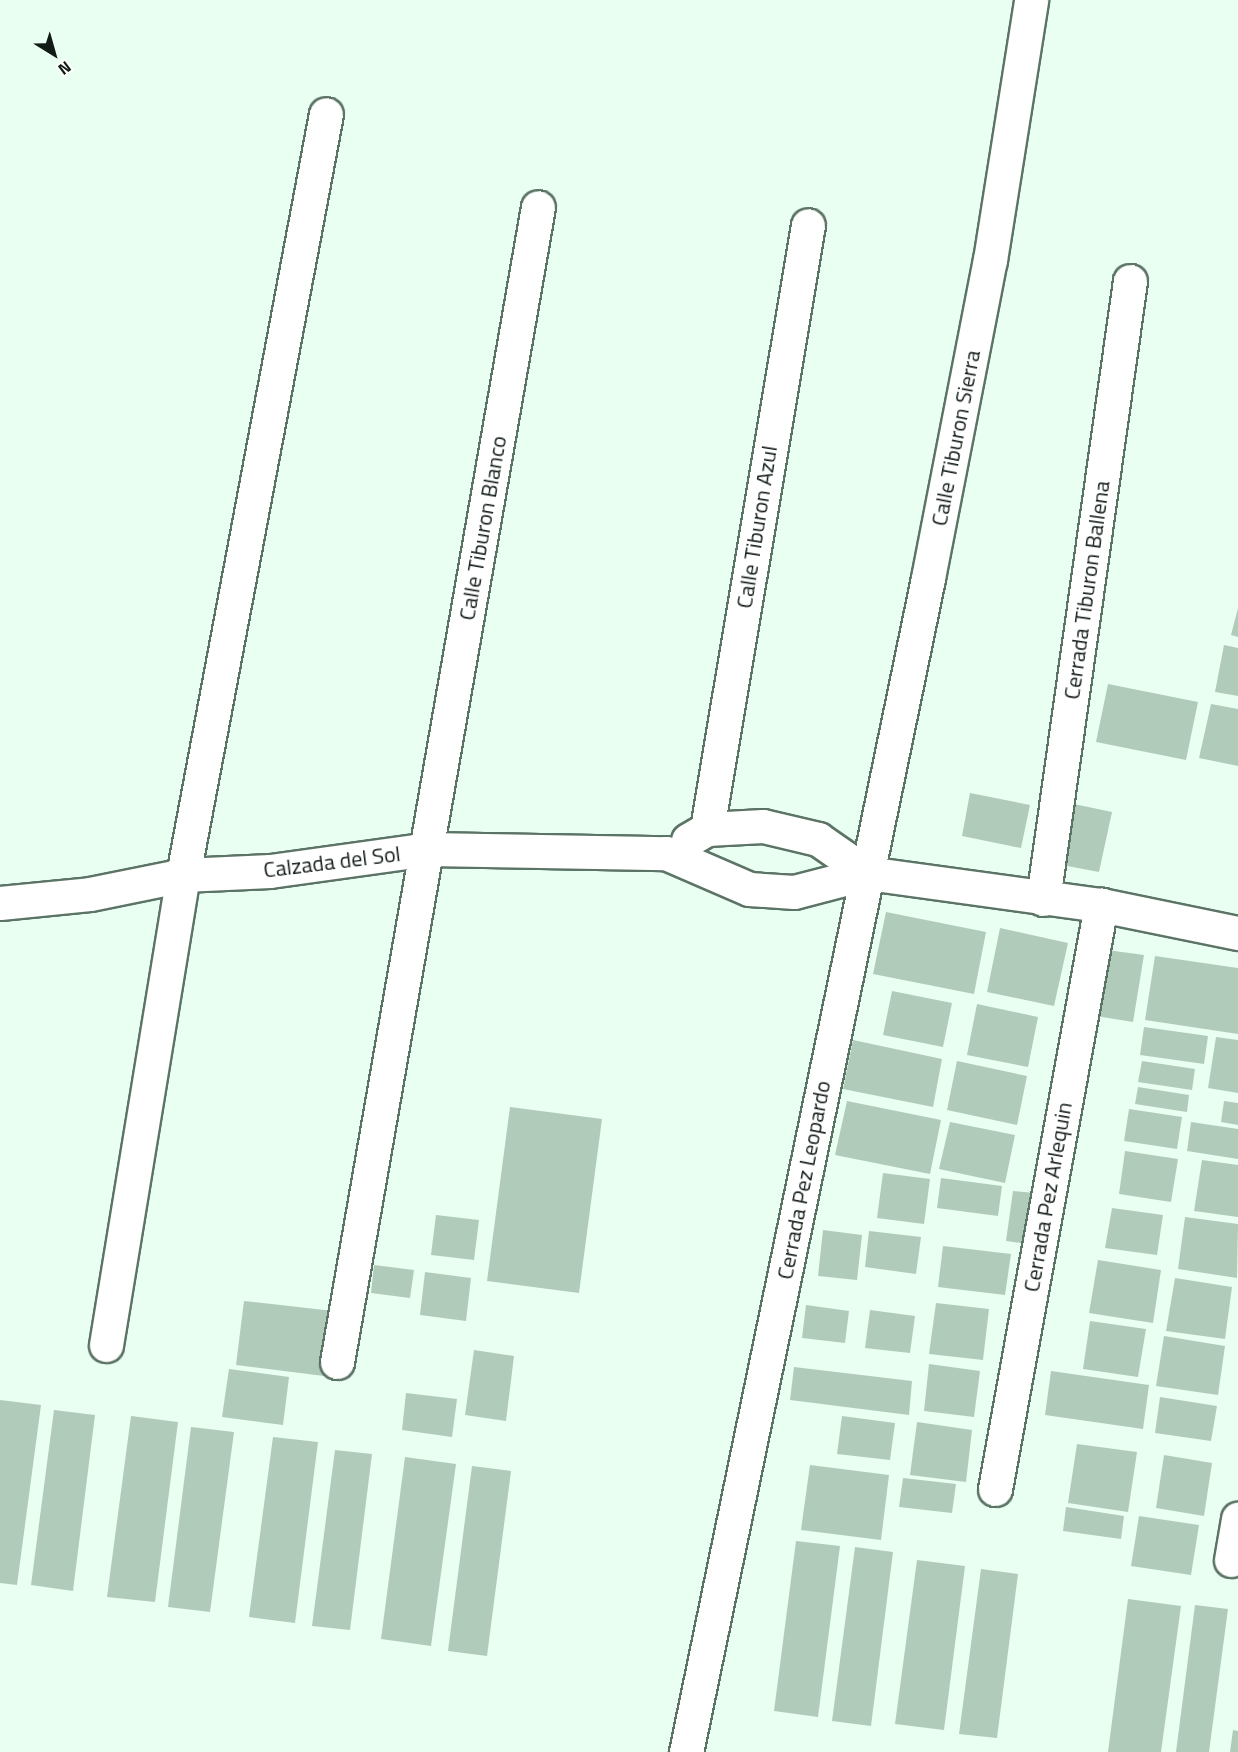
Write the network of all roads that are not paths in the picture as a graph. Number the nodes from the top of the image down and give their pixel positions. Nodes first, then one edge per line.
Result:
1 (1031, 0) edge
2 (326, 114) dead end
3 (538, 207) dead end
4 (807, 225) dead end
5 (1130, 281) dead end
6 (706, 829) junction
7 (428, 849) junction
8 (666, 854) junction
9 (867, 873) junction
10 (183, 875) junction
11 (1043, 898) junction
12 (0, 903) edge
13 (1101, 905) junction
14 (1238, 933) edge
15 (106, 1344) dead end
16 (337, 1362) dead end
17 (995, 1489) dead end
18 (1238, 1519) edge
19 (1231, 1560) dead end
20 (686, 1752) edge

1 - 9 street, Calle Tiburon Sierra
2 - 10 street
3 - 7 street, Calle Tiburon Blanco
4 - 6 street, Calle Tiburon Azul
5 - 11 street, Cerrada Tiburon Ballena
6 - 8 street
6 - 9 street
7 - 8 street, Calzada del Sol
7 - 10 street, Calzada del Sol
7 - 16 street, Calle Tiburon Blanco
8 - 9 street
9 - 11 street
9 - 20 street, Cerrada Pez Leopardo
10 - 12 street, Calzada del Sol
10 - 15 street
11 - 13 street
13 - 14 street
13 - 17 street, Cerrada Pez Arlequin
18 - 19 street

